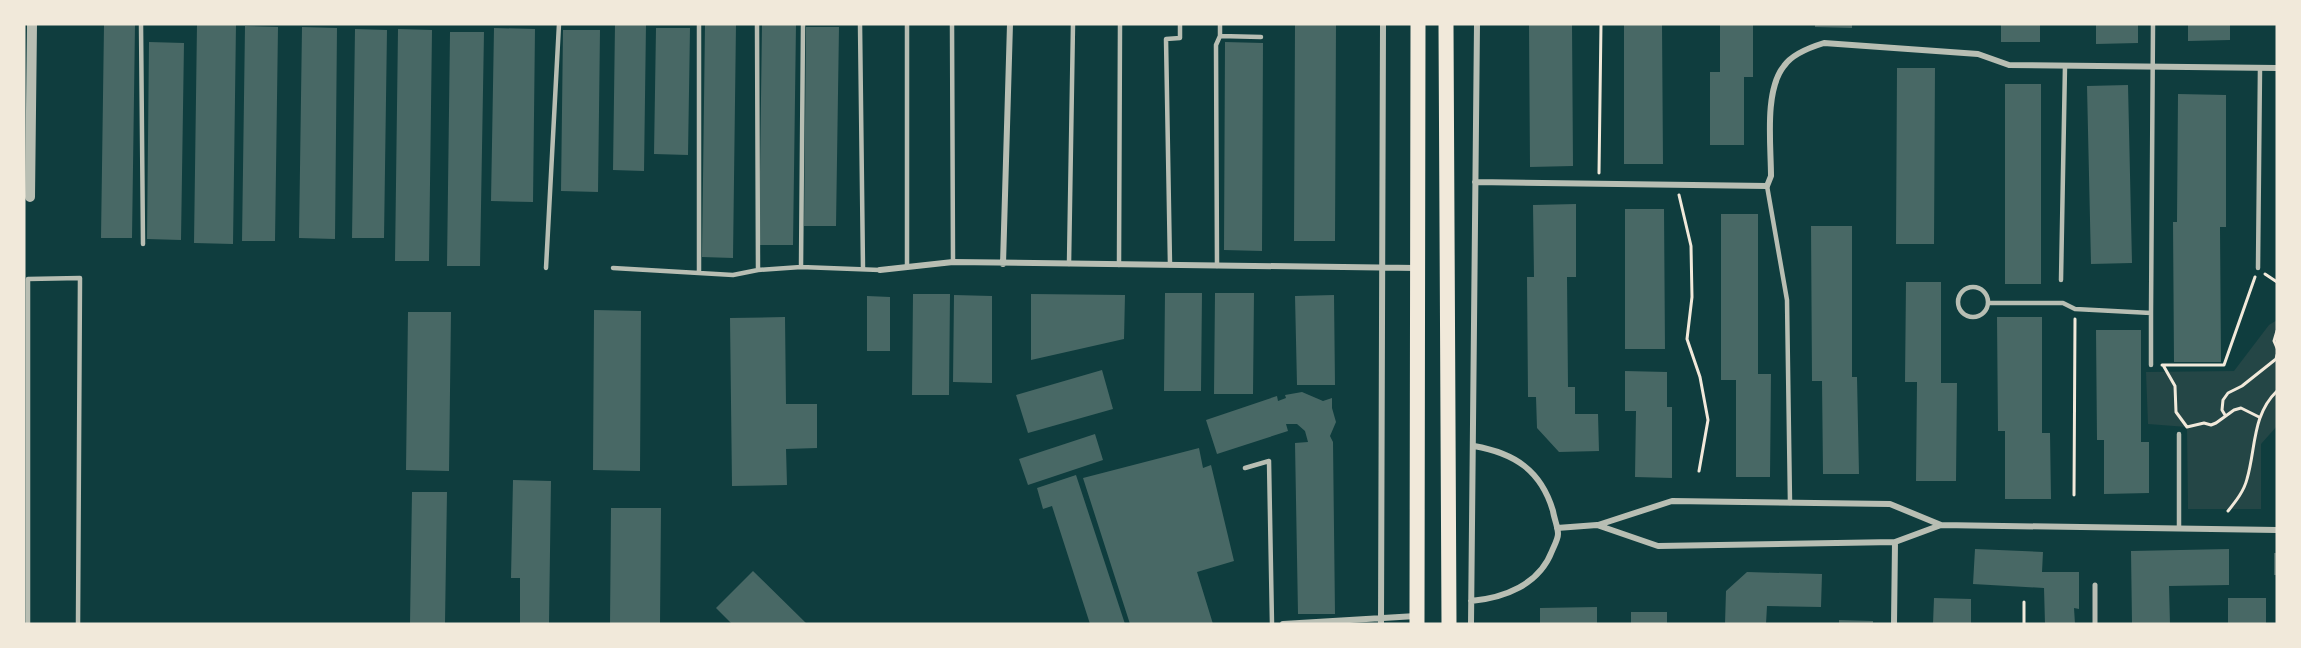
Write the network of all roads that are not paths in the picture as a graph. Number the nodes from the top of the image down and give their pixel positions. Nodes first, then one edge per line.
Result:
1 (32, 24) edge
2 (141, 24) edge
3 (559, 24) edge
4 (699, 24) edge
5 (757, 24) edge
6 (803, 24) edge
7 (860, 24) edge
8 (907, 24) edge
9 (952, 24) edge
10 (1010, 24) edge
11 (1073, 24) edge
12 (1120, 24) edge
13 (1180, 24) edge
14 (1220, 24) edge
15 (1383, 24) edge
16 (1418, 24) edge
17 (1446, 24) edge
18 (1478, 24) edge
19 (2152, 24) edge
20 (1220, 36) junction
21 (1262, 37) dead end
22 (2065, 66) junction
23 (2153, 67) junction
24 (2260, 68) junction
25 (2277, 68) edge
26 (1475, 182) junction
27 (1767, 186) junction
28 (27, 197) edge
29 (142, 244) dead end
30 (953, 262) junction
31 (1003, 264) junction
32 (1069, 264) junction
33 (1119, 265) junction
34 (1170, 265) junction
35 (1217, 266) junction
36 (801, 267) junction
37 (907, 267) junction
38 (546, 268) dead end
39 (614, 268) dead end
40 (1383, 268) junction
41 (1418, 268) junction
42 (2258, 268) road end
43 (863, 269) junction
44 (758, 270) junction
45 (880, 270) joint
46 (699, 273) junction
47 (2061, 280) dead end
48 (1988, 303) junction
49 (2151, 313) junction
50 (2151, 365) road end
51 (2179, 434) dead end
52 (1474, 446) junction
53 (1245, 468) dead end
54 (1790, 503) junction
55 (1597, 525) junction
56 (1941, 525) junction
57 (1557, 528) junction
58 (2179, 528) junction
59 (2277, 530) edge
60 (1895, 542) junction
61 (2095, 585) dead end
62 (1471, 601) junction
63 (1417, 620) edge
64 (1381, 621) edge
65 (28, 624) edge
66 (78, 624) edge
67 (1272, 624) edge
68 (1283, 624) edge
69 (1449, 624) edge
70 (1471, 624) edge
71 (1894, 624) edge
72 (2095, 624) edge

1 - 28 street
2 - 29 lane
3 - 38 lane
4 - 46 lane
5 - 44 lane
6 - 36 lane
7 - 43 lane
8 - 37 lane
9 - 30 lane
10 - 31 street
11 - 32 lane
12 - 33 lane
13 - 34 lane
14 - 20 lane
15 - 40 street
16 - 41 main road
17 - 69 main road
18 - 26 street
19 - 23 lane
20 - 21 lane
20 - 35 lane
22 - 23 street
22 - 27 street
22 - 47 lane
23 - 24 street
23 - 49 lane
24 - 25 street
24 - 42 lane
26 - 27 street
26 - 52 street
27 - 54 lane
30 - 31 street
30 - 37 street
31 - 32 street
32 - 33 street
33 - 34 street
34 - 35 street
35 - 40 street
36 - 43 lane
36 - 44 lane
37 - 45 street
39 - 46 lane
40 - 41 street
40 - 64 street
41 - 63 main road
43 - 45 lane
44 - 46 lane
48 - 48 lane
48 - 49 lane
49 - 50 lane
51 - 58 lane
52 - 57 street
52 - 62 street
53 - 67 lane
54 - 55 street
54 - 56 street
55 - 57 street
55 - 60 street
56 - 58 street
56 - 60 street
57 - 62 street
58 - 59 street
60 - 71 street
61 - 72 street
62 - 70 street
63 - 64 street
64 - 68 street
65 - 66 lane

